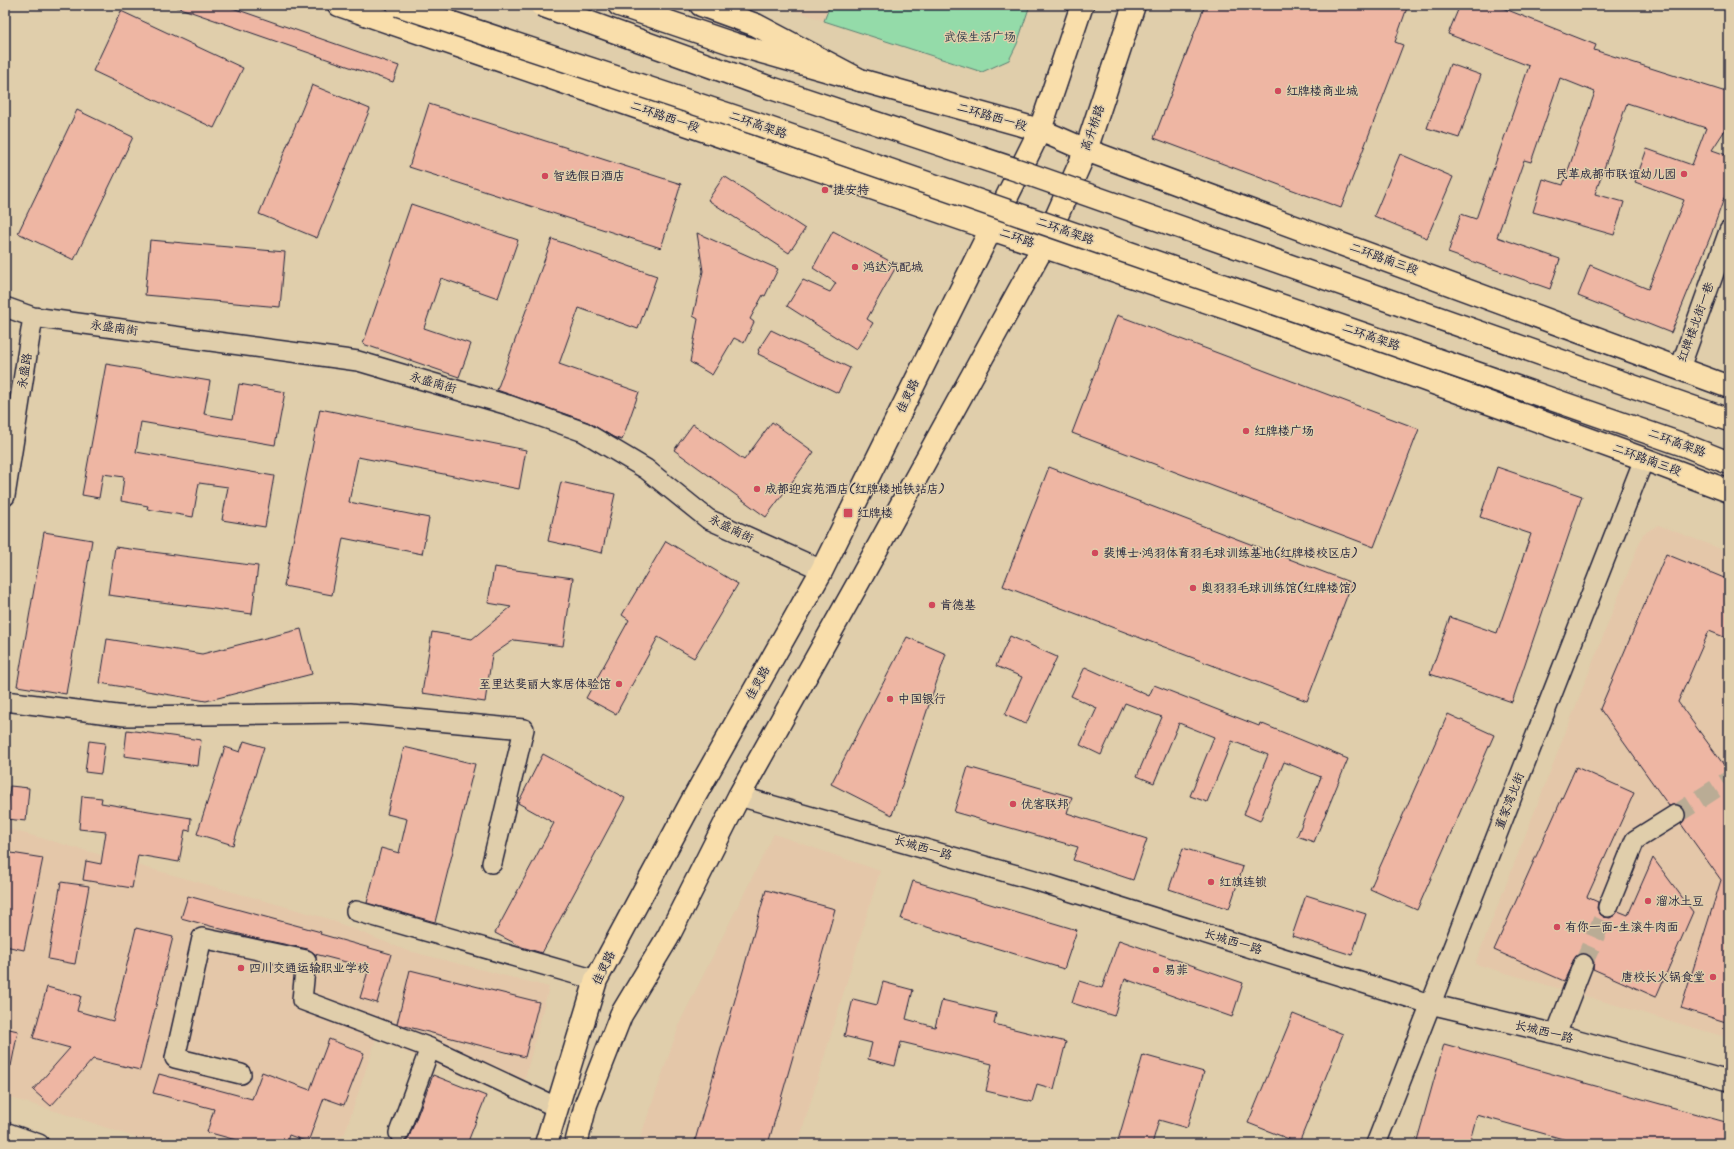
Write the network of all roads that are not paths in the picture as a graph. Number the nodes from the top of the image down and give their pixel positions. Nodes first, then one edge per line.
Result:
1 (339, 5) edge
2 (398, 5) edge
3 (541, 5) edge
4 (619, 5) edge
5 (701, 5) edge
6 (1082, 5) edge
7 (1134, 5) edge
8 (860, 80) junction
9 (1040, 130) junction
10 (1086, 150) junction
11 (991, 229) junction
12 (1729, 231) edge
13 (1043, 247) junction
14 (5, 307) edge
15 (33, 317) junction
16 (1680, 368) junction
17 (1729, 386) edge
18 (1729, 420) edge
19 (1644, 459) junction
20 (1729, 463) edge
21 (1729, 491) edge
22 (5, 496) edge
23 (822, 570) junction
24 (5, 701) edge
25 (739, 796) junction
26 (1675, 815) tunnel mouth
27 (492, 863) dead end
28 (1608, 906) tunnel mouth
29 (356, 912) dead end
30 (1583, 964) tunnel mouth
31 (596, 980) junction
32 (1430, 1004) junction
33 (1556, 1034) junction
34 (430, 1048) junction
35 (241, 1074) dead end
36 (1729, 1081) edge
37 (556, 1107) junction
38 (5, 1132) edge
39 (399, 1133) dead end
40 (39, 1144) edge
41 (546, 1144) edge
42 (576, 1144) edge
43 (1376, 1144) edge

1 - 11 main road, 二环路西一段
2 - 20 main road, 二环高架路, bridge
3 - 18 main road, bridge
4 - 8 main road
5 - 8 main road, 二环路西一段
6 - 9 main road
7 - 10 main road, 高升桥路
8 - 9 main road, 二环路西一段
9 - 10 main road, 二环路南三段
9 - 11 main road
10 - 13 main road, 高升桥路
10 - 16 main road, 二环路南三段
11 - 13 main road, 二环路
11 - 23 main road, 佳灵路
12 - 16 street, 红牌楼北街一巷
13 - 19 main road, 二环路南三段
13 - 25 main road
14 - 15 street, 永盛南街
15 - 22 street, 永盛路
15 - 23 street, 永盛南街
16 - 17 main road, 二环路南三段
19 - 21 main road, 二环路南三段
19 - 32 street, 董家湾北街
23 - 31 main road, 佳灵路
24 - 27 street
25 - 32 street, 长城西一路
25 - 42 main road
26 - 28 street
29 - 31 street
30 - 33 street
31 - 37 main road, 佳灵路
32 - 33 street, 长城西一路
32 - 43 street, 董家湾北街
33 - 36 street, 长城西一路
34 - 35 street
34 - 37 street
34 - 39 street
37 - 41 main road, 佳灵路
38 - 40 street

